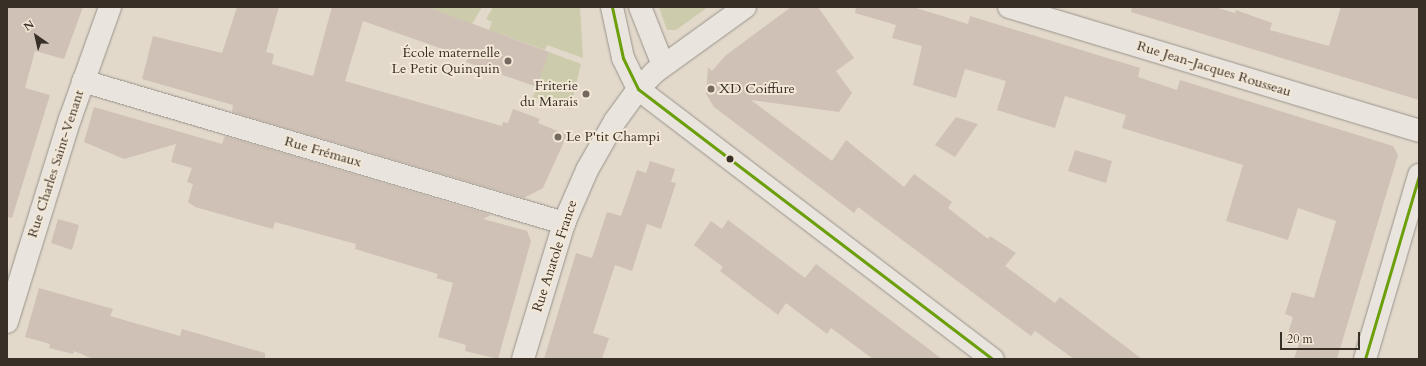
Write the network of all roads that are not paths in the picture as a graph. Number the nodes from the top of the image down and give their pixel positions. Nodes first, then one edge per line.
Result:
1 (110, 7) edge
2 (612, 7) edge
3 (640, 7) edge
4 (745, 7) edge
5 (1009, 7) edge
6 (663, 65) junction
7 (83, 81) junction
8 (638, 89) junction
9 (1419, 131) edge
10 (1419, 175) edge
11 (564, 223) junction
12 (7, 322) edge
13 (523, 359) edge
14 (994, 359) edge
15 (1365, 359) edge

1 - 7 street, Rue Charles Saint-Venant
2 - 8 street
3 - 6 street
4 - 6 street, Rue Anatole France
5 - 9 street, Rue Jean-Jacques Rousseau
6 - 8 street, Rue Anatole France
7 - 11 street, Rue Frémaux
7 - 12 street, Rue Charles Saint-Venant
8 - 11 street, Rue Anatole France
8 - 14 street
10 - 15 street
11 - 13 street, Rue Anatole France

